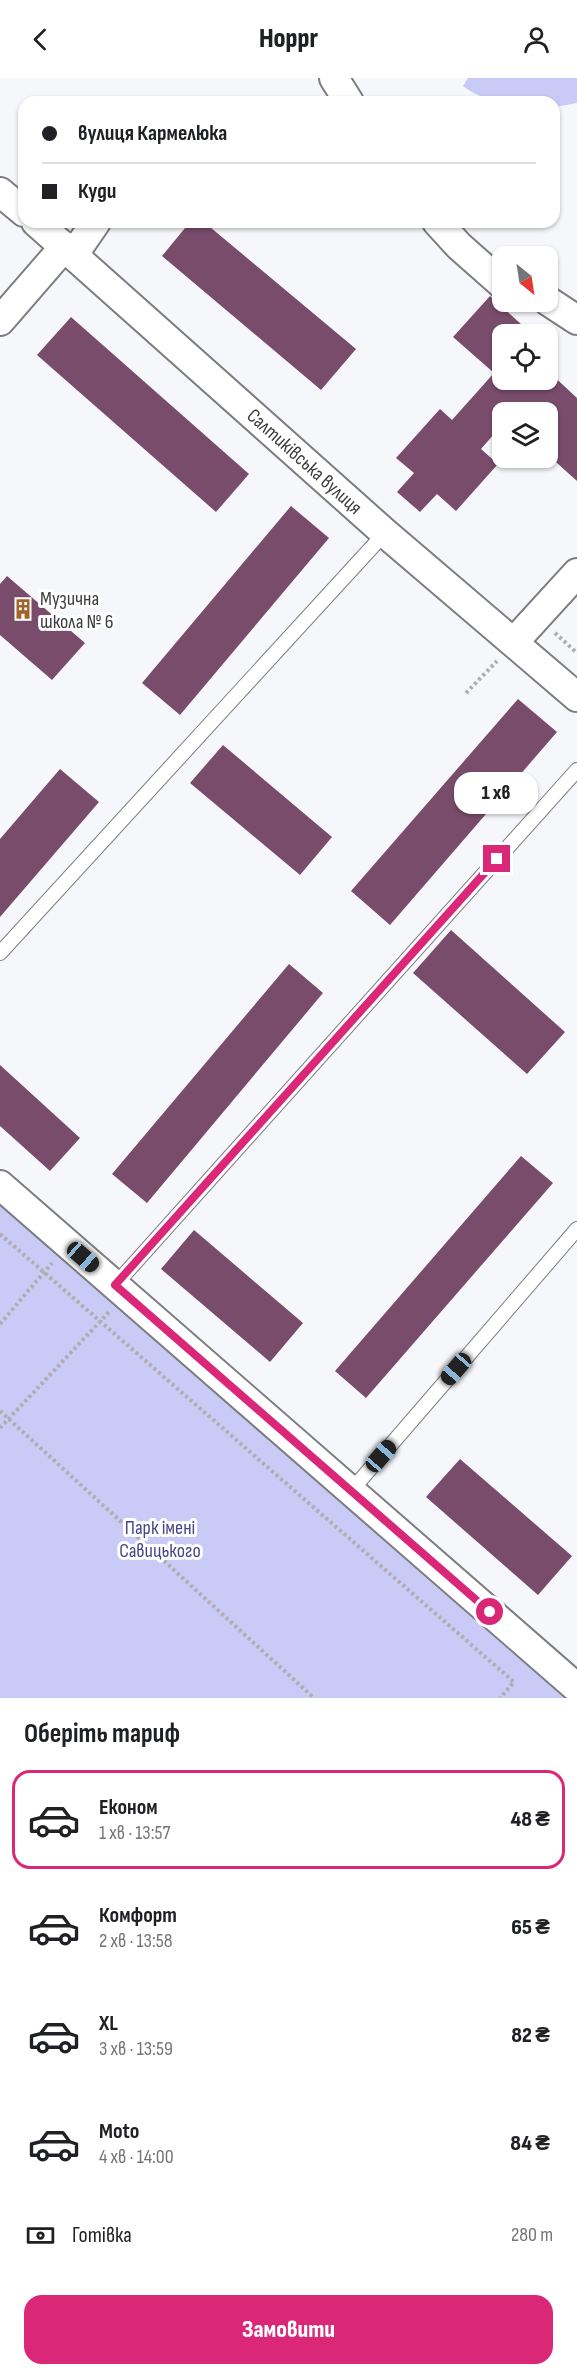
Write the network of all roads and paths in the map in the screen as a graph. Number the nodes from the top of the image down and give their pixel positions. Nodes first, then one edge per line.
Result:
1 (334, 78) edge
2 (345, 96) edge
3 (0, 192) edge
4 (18, 207) edge
5 (43, 228) edge
6 (90, 228) edge
7 (442, 228) edge
8 (69, 250) junction
9 (492, 275) edge
10 (558, 308) edge
11 (577, 320) edge
12 (0, 321) edge
13 (385, 533) junction
14 (577, 573) edge
15 (514, 642) junction
16 (466, 693) dead end
17 (577, 697) edge
18 (577, 770) edge
19 (0, 953) edge
20 (0, 1185) edge
21 (577, 1229) edge
22 (0, 1234) edge
23 (68, 1243) junction
24 (44, 1272) junction
25 (120, 1290) junction
26 (100, 1321) junction
27 (0, 1324) edge
28 (0, 1411) edge
29 (9, 1419) junction
30 (0, 1428) edge
31 (351, 1491) junction
32 (577, 1688) edge
33 (314, 1698) edge
34 (500, 1698) edge

1 - 2 street
3 - 4 street
5 - 8 street, Салтиківська вулиця
6 - 8 street
7 - 9 street
8 - 12 street
8 - 13 street, Салтиківська вулиця
10 - 11 street
13 - 15 street, Салтиківська вулиця
13 - 19 lane
14 - 15 street
15 - 16 path
15 - 17 street, Салтиківська вулиця
18 - 25 lane
20 - 23 street
21 - 31 lane
22 - 24 path
23 - 24 path
23 - 25 street
24 - 26 path
24 - 27 path
25 - 26 path
25 - 31 street
26 - 29 path
26 - 34 path
28 - 29 path
29 - 30 path
29 - 33 path
31 - 32 street

